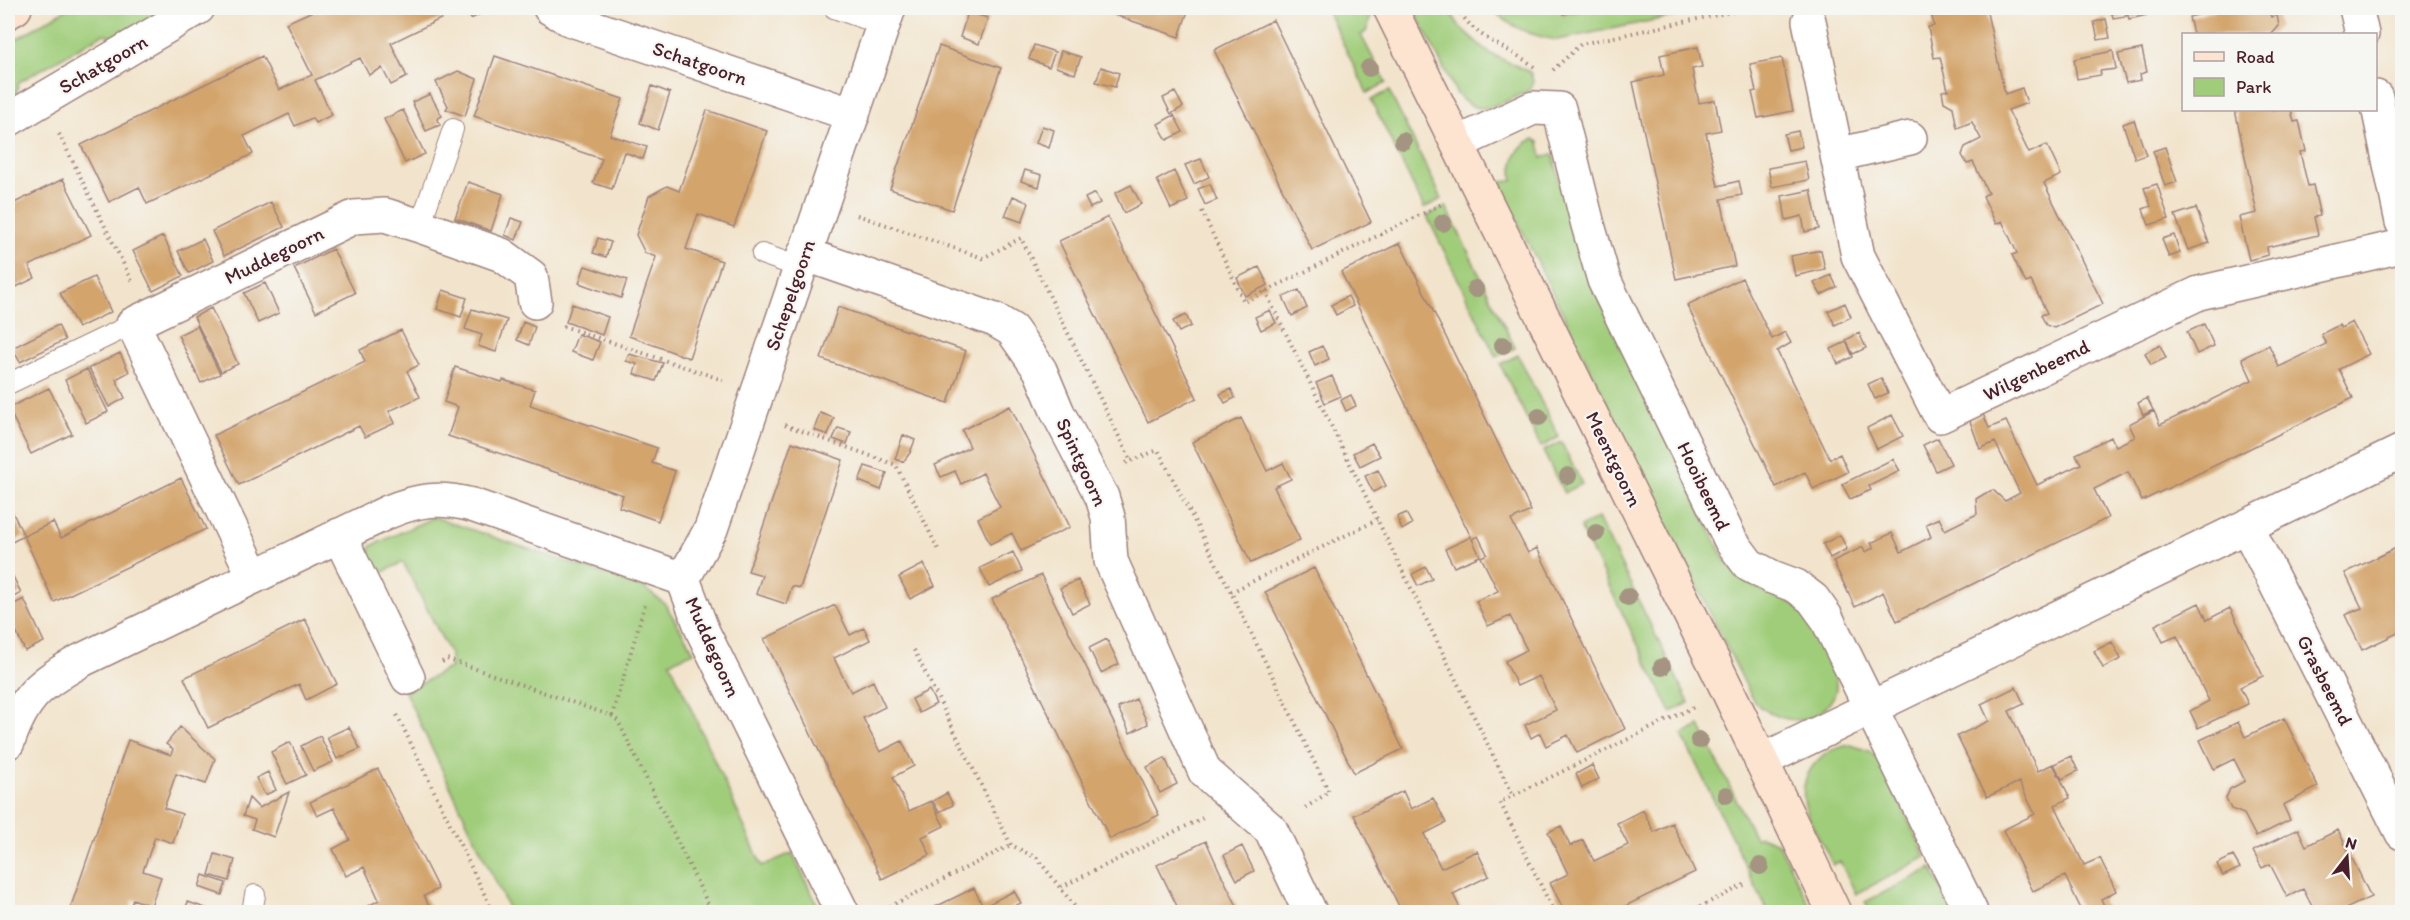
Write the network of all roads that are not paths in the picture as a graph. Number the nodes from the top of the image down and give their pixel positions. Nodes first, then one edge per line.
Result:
1 (15, 8) edge
2 (198, 8) edge
3 (550, 8) edge
4 (834, 8) edge
5 (1390, 8) edge
6 (2356, 8) edge
7 (8, 12) edge
8 (886, 16) edge
9 (1809, 21) dead end
10 (2362, 33) edge
11 (2377, 101) edge
12 (853, 115) junction
13 (8, 120) edge
14 (453, 129) dead end
15 (1910, 138) dead end
16 (1458, 143) junction
17 (1837, 155) junction
18 (2403, 222) edge
19 (420, 226) junction
20 (2403, 246) edge
21 (762, 254) dead end
22 (802, 261) junction
23 (535, 302) road end
24 (141, 320) junction
25 (8, 384) edge
26 (2403, 451) edge
27 (2247, 526) junction
28 (339, 535) junction
29 (254, 576) junction
30 (683, 579) junction
31 (408, 678) road end
32 (1871, 709) junction
33 (8, 742) edge
34 (1761, 761) junction
35 (2403, 833) edge
36 (842, 912) edge
37 (1310, 912) edge
38 (1834, 912) edge
39 (1971, 912) edge

1 - 7 street
2 - 13 street, Schatgoorn
3 - 12 street, Schatgoorn
4 - 8 lane
5 - 16 street, Meentgoorn
6 - 10 street
8 - 12 street, Schepelgoorn
9 - 17 street, Wilgenbeemd
11 - 18 street
12 - 22 street, Schepelgoorn
14 - 19 lane
15 - 17 street
16 - 32 street, Hooibeemd
16 - 34 street, Meentgoorn
17 - 20 street, Wilgenbeemd
19 - 23 street, Muddegoorn
19 - 24 street, Muddegoorn
21 - 22 lane
22 - 30 street, Schepelgoorn
22 - 37 street, Spintgoorn
24 - 25 lane, Muddegoorn
24 - 29 street
26 - 27 street
27 - 32 street
27 - 35 street, Grasbeemd
28 - 29 street, Muddegoorn
28 - 30 street, Muddegoorn
28 - 31 street
29 - 33 street, Muddegoorn
30 - 36 street, Muddegoorn
32 - 34 street
32 - 39 street, Hooibeemd
34 - 38 street, Meentgoorn

